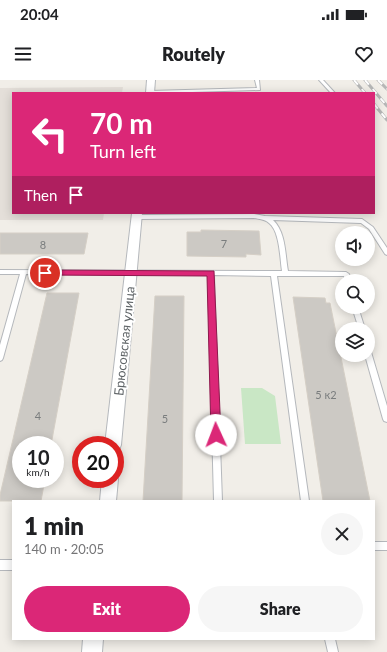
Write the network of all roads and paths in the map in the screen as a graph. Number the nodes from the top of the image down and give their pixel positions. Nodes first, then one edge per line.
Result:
1 (151, 80) edge
2 (257, 80) edge
3 (321, 80) edge
4 (150, 92) edge
5 (202, 92) edge
6 (332, 92) edge
7 (363, 214) edge
8 (137, 215) edge
9 (206, 215) edge
10 (265, 218) junction
11 (362, 221) junction
12 (387, 253) edge
13 (0, 272) edge
14 (23, 273) junction
15 (131, 273) junction
16 (211, 273) junction
17 (274, 273) junction
18 (285, 273) junction
19 (346, 274) edge
20 (0, 358) edge
21 (371, 362) edge
22 (387, 419) edge
23 (114, 436) edge
24 (109, 488) edge
25 (108, 500) edge
26 (218, 500) edge
27 (305, 500) edge
28 (375, 546) edge
29 (387, 546) edge
30 (0, 565) edge
31 (12, 565) edge
32 (93, 640) edge
33 (330, 640) edge
34 (92, 652) edge
35 (333, 652) edge

1 - 4 street
2 - 5 lane
3 - 6 lane
4 - 5 lane
7 - 11 lane
8 - 9 lane
8 - 15 street, Брюсовская улица
9 - 10 lane
10 - 11 lane
10 - 18 lane
11 - 12 lane
13 - 14 lane
14 - 15 lane
14 - 20 lane
15 - 16 lane
15 - 23 street, Брюсовская улица
16 - 17 lane
16 - 26 lane
17 - 18 lane
17 - 27 lane
18 - 19 lane
21 - 22 lane
24 - 25 street
28 - 29 lane
30 - 31 lane
32 - 34 street
33 - 35 lane

